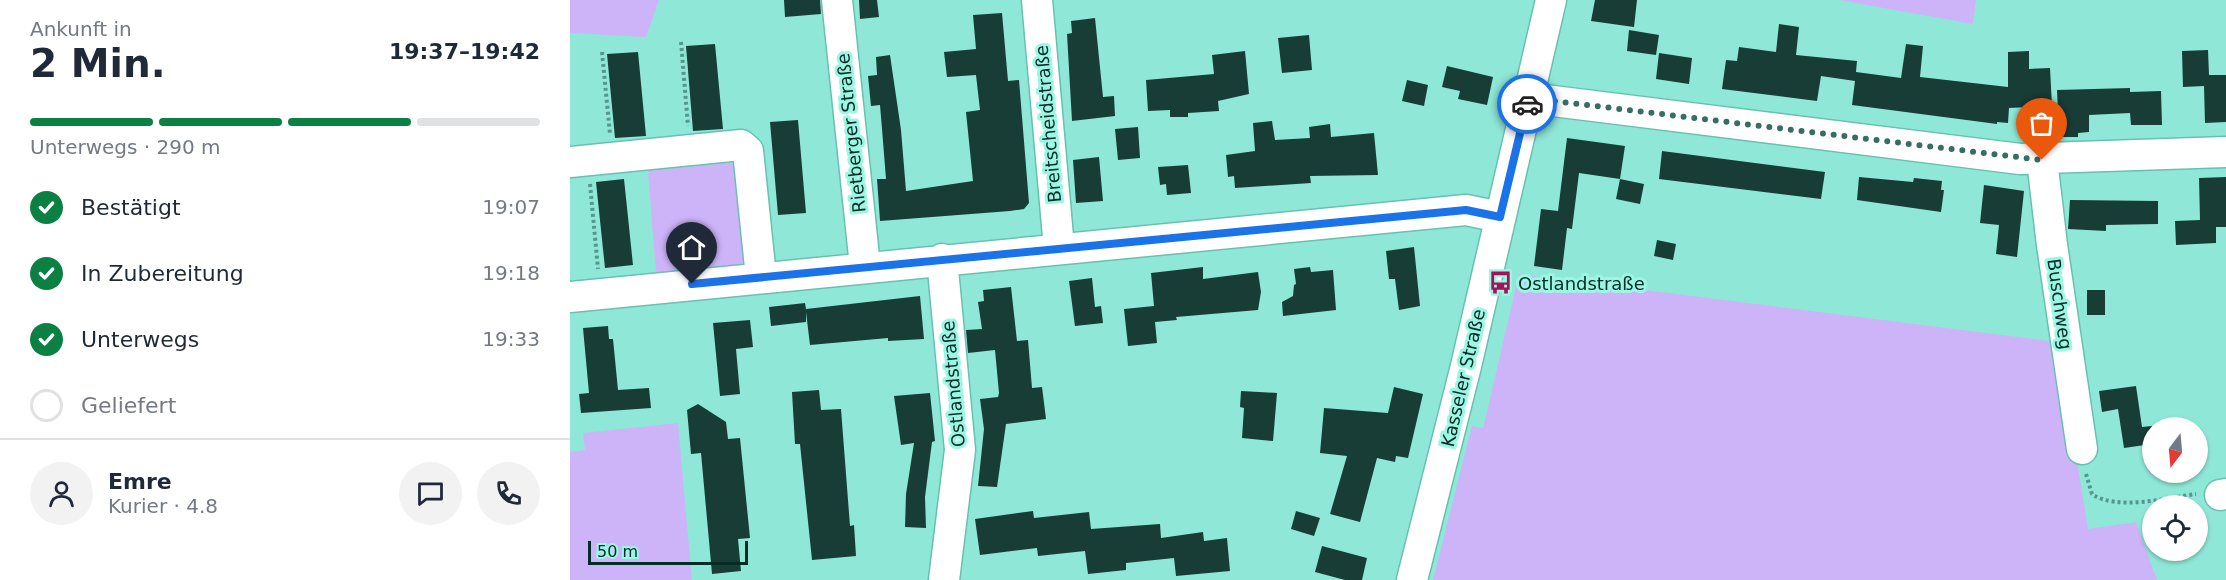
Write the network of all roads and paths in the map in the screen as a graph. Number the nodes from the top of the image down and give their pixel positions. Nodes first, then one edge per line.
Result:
1 (837, 0) edge
2 (1037, 0) edge
3 (1551, 0) edge
4 (681, 42) dead end
5 (602, 52) dead end
6 (1529, 98) junction
7 (691, 150) junction
8 (2226, 152) edge
9 (590, 160) edge
10 (2042, 160) junction
11 (1500, 217) junction
12 (1059, 248) junction
13 (942, 259) junction
14 (865, 266) junction
15 (761, 277) junction
16 (600, 293) junction
17 (570, 297) edge
18 (2082, 449) joint
19 (2223, 495) edge
20 (944, 580) edge
21 (1412, 580) edge

1 - 14 street, Rietberger Straße
2 - 12 street, Breitscheidstraße
3 - 6 street, Kasseler Straße
4 - 7 path
5 - 9 path
6 - 10 street
6 - 11 street, Kasseler Straße
7 - 9 street
7 - 15 street
8 - 10 street
9 - 16 path
10 - 18 street, Buschweg
11 - 12 street
11 - 21 street, Kasseler Straße
12 - 13 street
13 - 14 street
13 - 20 street, Ostlandstraße
14 - 15 street
15 - 16 street
16 - 17 street
18 - 19 path

